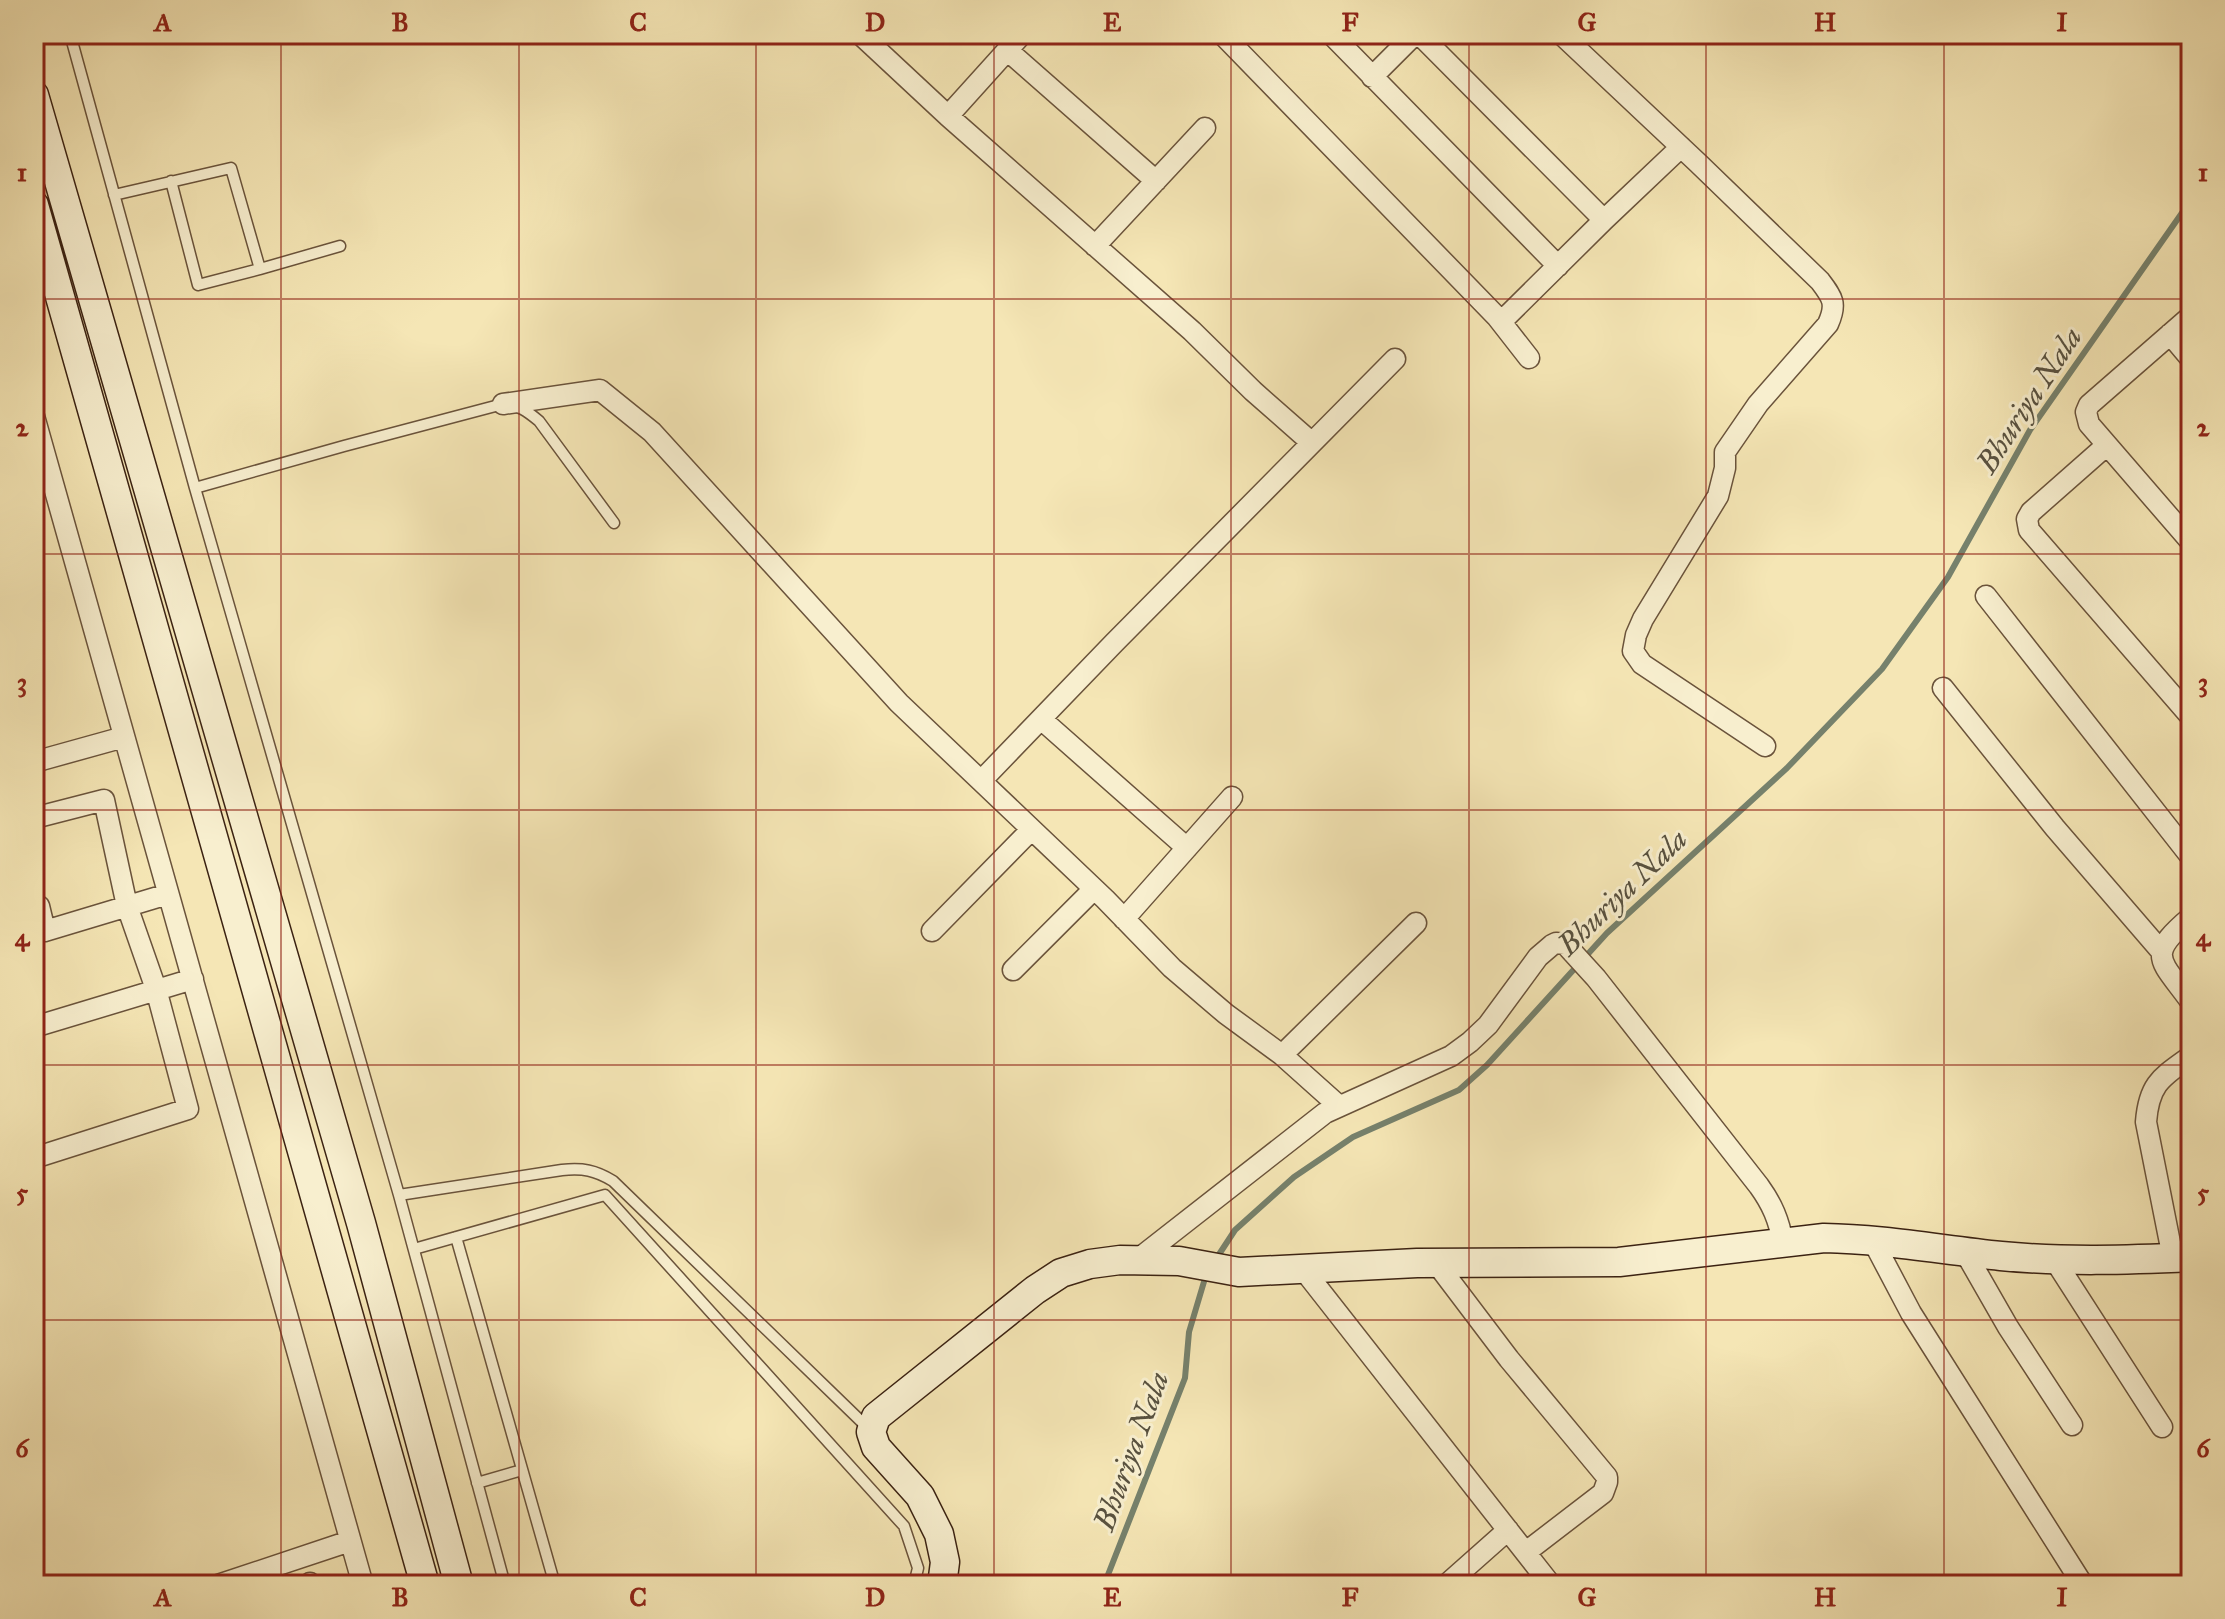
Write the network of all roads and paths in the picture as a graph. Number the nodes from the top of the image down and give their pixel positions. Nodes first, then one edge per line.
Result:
1 (70, 34) edge
2 (860, 34) edge
3 (1022, 34) edge
4 (1222, 34) edge
5 (1331, 34) edge
6 (1417, 34) edge
7 (1561, 34) edge
8 (1007, 50) junction
9 (1372, 77) junction
10 (34, 95) edge
11 (948, 116) junction
12 (1205, 128) dead end
13 (1681, 147) junction
14 (171, 181) junction
15 (1156, 181) junction
16 (114, 195) junction
17 (34, 205) edge
18 (1604, 220) junction
19 (340, 246) dead end
20 (1095, 246) junction
21 (1558, 266) junction
22 (260, 269) junction
23 (2191, 316) edge
24 (1497, 317) junction
25 (2170, 334) junction
26 (1529, 358) dead end
27 (1395, 359) dead end
28 (2191, 359) edge
29 (503, 404) junction
30 (34, 416) edge
31 (38, 442) edge
32 (1312, 443) junction
33 (2107, 445) junction
34 (195, 488) junction
35 (614, 523) dead end
36 (2191, 542) edge
37 (1986, 596) dead end
38 (1943, 688) dead end
39 (2191, 717) edge
40 (1041, 719) junction
41 (124, 737) junction
42 (1765, 746) dead end
43 (34, 762) edge
44 (981, 781) junction
45 (1232, 797) dead end
46 (34, 818) edge
47 (1031, 830) junction
48 (1187, 848) junction
49 (2191, 857) edge
50 (1094, 889) junction
51 (168, 894) junction
52 (34, 903) edge
53 (127, 906) junction
54 (2191, 917) edge
55 (1124, 919) junction
56 (1416, 923) dead end
57 (932, 931) dead end
58 (2161, 951) junction
59 (1013, 970) dead end
60 (193, 979) junction
61 (156, 989) junction
62 (2191, 1002) edge
63 (34, 1027) edge
64 (1282, 1055) junction
65 (2191, 1056) edge
66 (1339, 1106) junction
67 (34, 1158) edge
68 (399, 1195) junction
69 (456, 1237) junction
70 (1873, 1241) junction
71 (1783, 1243) junction
72 (414, 1249) junction
73 (1965, 1252) junction
74 (2182, 1257) edge
75 (2054, 1259) junction
76 (1137, 1260) junction
77 (1437, 1264) junction
78 (1303, 1269) junction
79 (2072, 1425) dead end
80 (2162, 1427) dead end
81 (871, 1432) junction
82 (522, 1470) junction
83 (477, 1483) junction
84 (1508, 1530) junction
85 (350, 1541) junction
86 (1526, 1552) junction
87 (218, 1585) edge
88 (363, 1585) edge
89 (425, 1585) edge
90 (459, 1585) edge
91 (505, 1585) edge
92 (555, 1585) edge
93 (914, 1585) edge
94 (942, 1585) edge
95 (1446, 1585) edge
96 (1551, 1585) edge
97 (2083, 1585) edge

1 - 16 lane
2 - 11 street
3 - 8 street
4 - 24 street
5 - 9 street
6 - 9 street
6 - 18 street
7 - 13 street
8 - 11 street
8 - 15 street
9 - 21 street
10 - 90 street
11 - 20 street
12 - 15 street
13 - 18 street
13 - 42 street
14 - 16 lane
14 - 22 lane
14 - 22 lane
15 - 20 street
16 - 34 lane
17 - 89 street
18 - 21 street
19 - 22 lane
20 - 32 street
21 - 24 street
23 - 25 street
24 - 26 street
25 - 28 street
25 - 33 street
27 - 32 street
29 - 34 lane
29 - 35 lane
29 - 44 street
30 - 31 street
31 - 41 street
32 - 40 street
33 - 36 street
33 - 39 street
34 - 68 lane
37 - 49 street
38 - 58 street
40 - 44 street
40 - 48 street
41 - 43 street
41 - 51 street
44 - 47 street
45 - 48 street
46 - 53 street
47 - 50 street
47 - 57 street
48 - 55 street
50 - 55 street
50 - 59 street
51 - 53 street
51 - 60 street
52 - 53 street
53 - 61 street
54 - 58 street
55 - 64 street
56 - 64 street
58 - 62 street
60 - 61 street
60 - 85 street
61 - 63 street
61 - 67 street
64 - 66 street
65 - 74 street
66 - 71 street
66 - 76 street
68 - 72 lane
68 - 81 lane
69 - 72 lane
69 - 82 lane
69 - 93 lane
70 - 71 street
70 - 73 street
70 - 97 street
71 - 77 street
72 - 83 lane
73 - 75 street
73 - 79 street
74 - 75 street
75 - 80 street
76 - 78 street
76 - 81 street
77 - 78 street
77 - 86 street
78 - 84 street
81 - 94 street
82 - 83 lane
82 - 92 lane
83 - 91 lane
84 - 86 street
84 - 95 street
85 - 87 street
85 - 88 street
86 - 96 street

